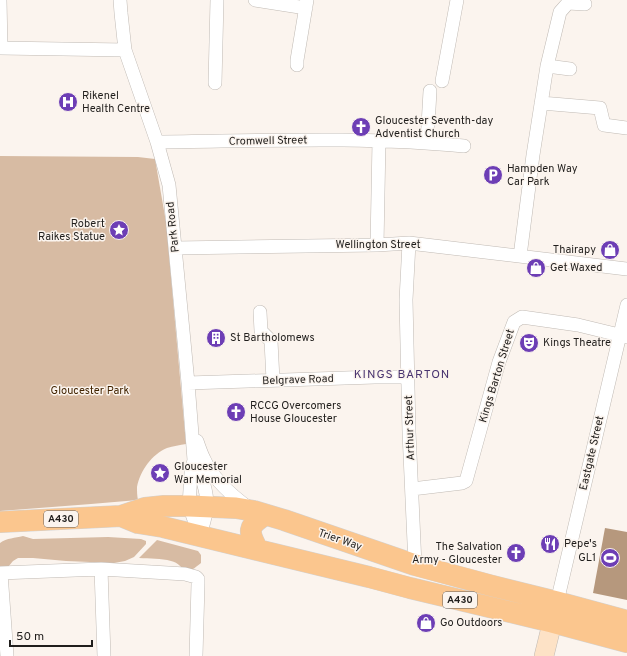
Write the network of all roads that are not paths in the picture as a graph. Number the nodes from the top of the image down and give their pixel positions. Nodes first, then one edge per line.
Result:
1 (0, 0) edge
2 (120, 0) edge
3 (217, 0) edge
4 (255, 0) edge
5 (457, 0) edge
6 (306, 4) edge
7 (585, 4) dead end
8 (0, 48) edge
9 (125, 50) junction
10 (297, 65) dead end
11 (547, 66) junction
12 (570, 69) dead end
13 (442, 81) dead end
14 (215, 84) dead end
15 (430, 91) dead end
16 (541, 103) junction
17 (627, 128) edge
18 (379, 141) junction
19 (157, 142) junction
20 (427, 143) junction
21 (464, 146) dead end
22 (409, 243) junction
23 (377, 245) junction
24 (175, 248) junction
25 (520, 256) junction
26 (627, 269) edge
27 (627, 305) edge
28 (260, 312) dead end
29 (624, 336) edge
30 (408, 377) junction
31 (273, 380) junction
32 (188, 383) junction
33 (191, 424) junction
34 (194, 460) junction
35 (412, 489) junction
36 (198, 506) junction
37 (260, 513) junction
38 (121, 516) junction
39 (0, 522) edge
40 (200, 536) junction
41 (258, 550) junction
42 (415, 565) junction
43 (101, 569) junction
44 (0, 573) edge
45 (557, 602) junction
46 (627, 621) edge
47 (552, 622) junction
48 (627, 642) edge
49 (7, 656) edge
50 (104, 656) edge
51 (196, 656) edge
52 (544, 656) edge

1 - 8 street
2 - 9 street, Park Road
3 - 14 street
4 - 6 street
5 - 13 street
6 - 10 street
7 - 11 street
8 - 9 street
9 - 19 street, Park Road
11 - 12 street
11 - 16 street
15 - 20 street
16 - 17 street
16 - 25 street
18 - 19 street, Cromwell Street
18 - 20 street, Cromwell Street
18 - 23 street
19 - 24 street, Park Road
20 - 21 street, Cromwell Street
22 - 23 street, Wellington Street
22 - 25 street, Wellington Street
22 - 30 street, Arthur Street
23 - 24 street, Wellington Street
24 - 32 street, Park Road
25 - 26 street, Wellington Street
27 - 29 street, Eastgate Street
28 - 31 street
29 - 35 street, Kings Barton Street
29 - 45 street, Eastgate Street
30 - 31 street, Belgrave Road
30 - 35 street, Arthur Street
31 - 32 street, Belgrave Road
32 - 33 street, Park Road
33 - 34 street, Park Road
33 - 37 street
34 - 36 street, Park Road
34 - 36 street, Park Road
35 - 42 street, Arthur Street
36 - 37 main road, Trier Way
36 - 38 main road, Trier Way / A430
36 - 40 street, Park Road
36 - 40 street, Park Road
37 - 41 main road
37 - 42 main road, Trier Way / A430
38 - 39 main road, Trier Way / A430
38 - 40 main road, Trier Way / A430
40 - 41 main road, Trier Way / A430
41 - 47 main road, Trier Way / A430
42 - 45 main road, Trier Way / A430
43 - 44 street
43 - 50 street
43 - 51 street
44 - 49 street
45 - 46 main road, A430
45 - 47 main road
47 - 48 main road, A430
47 - 52 main road

